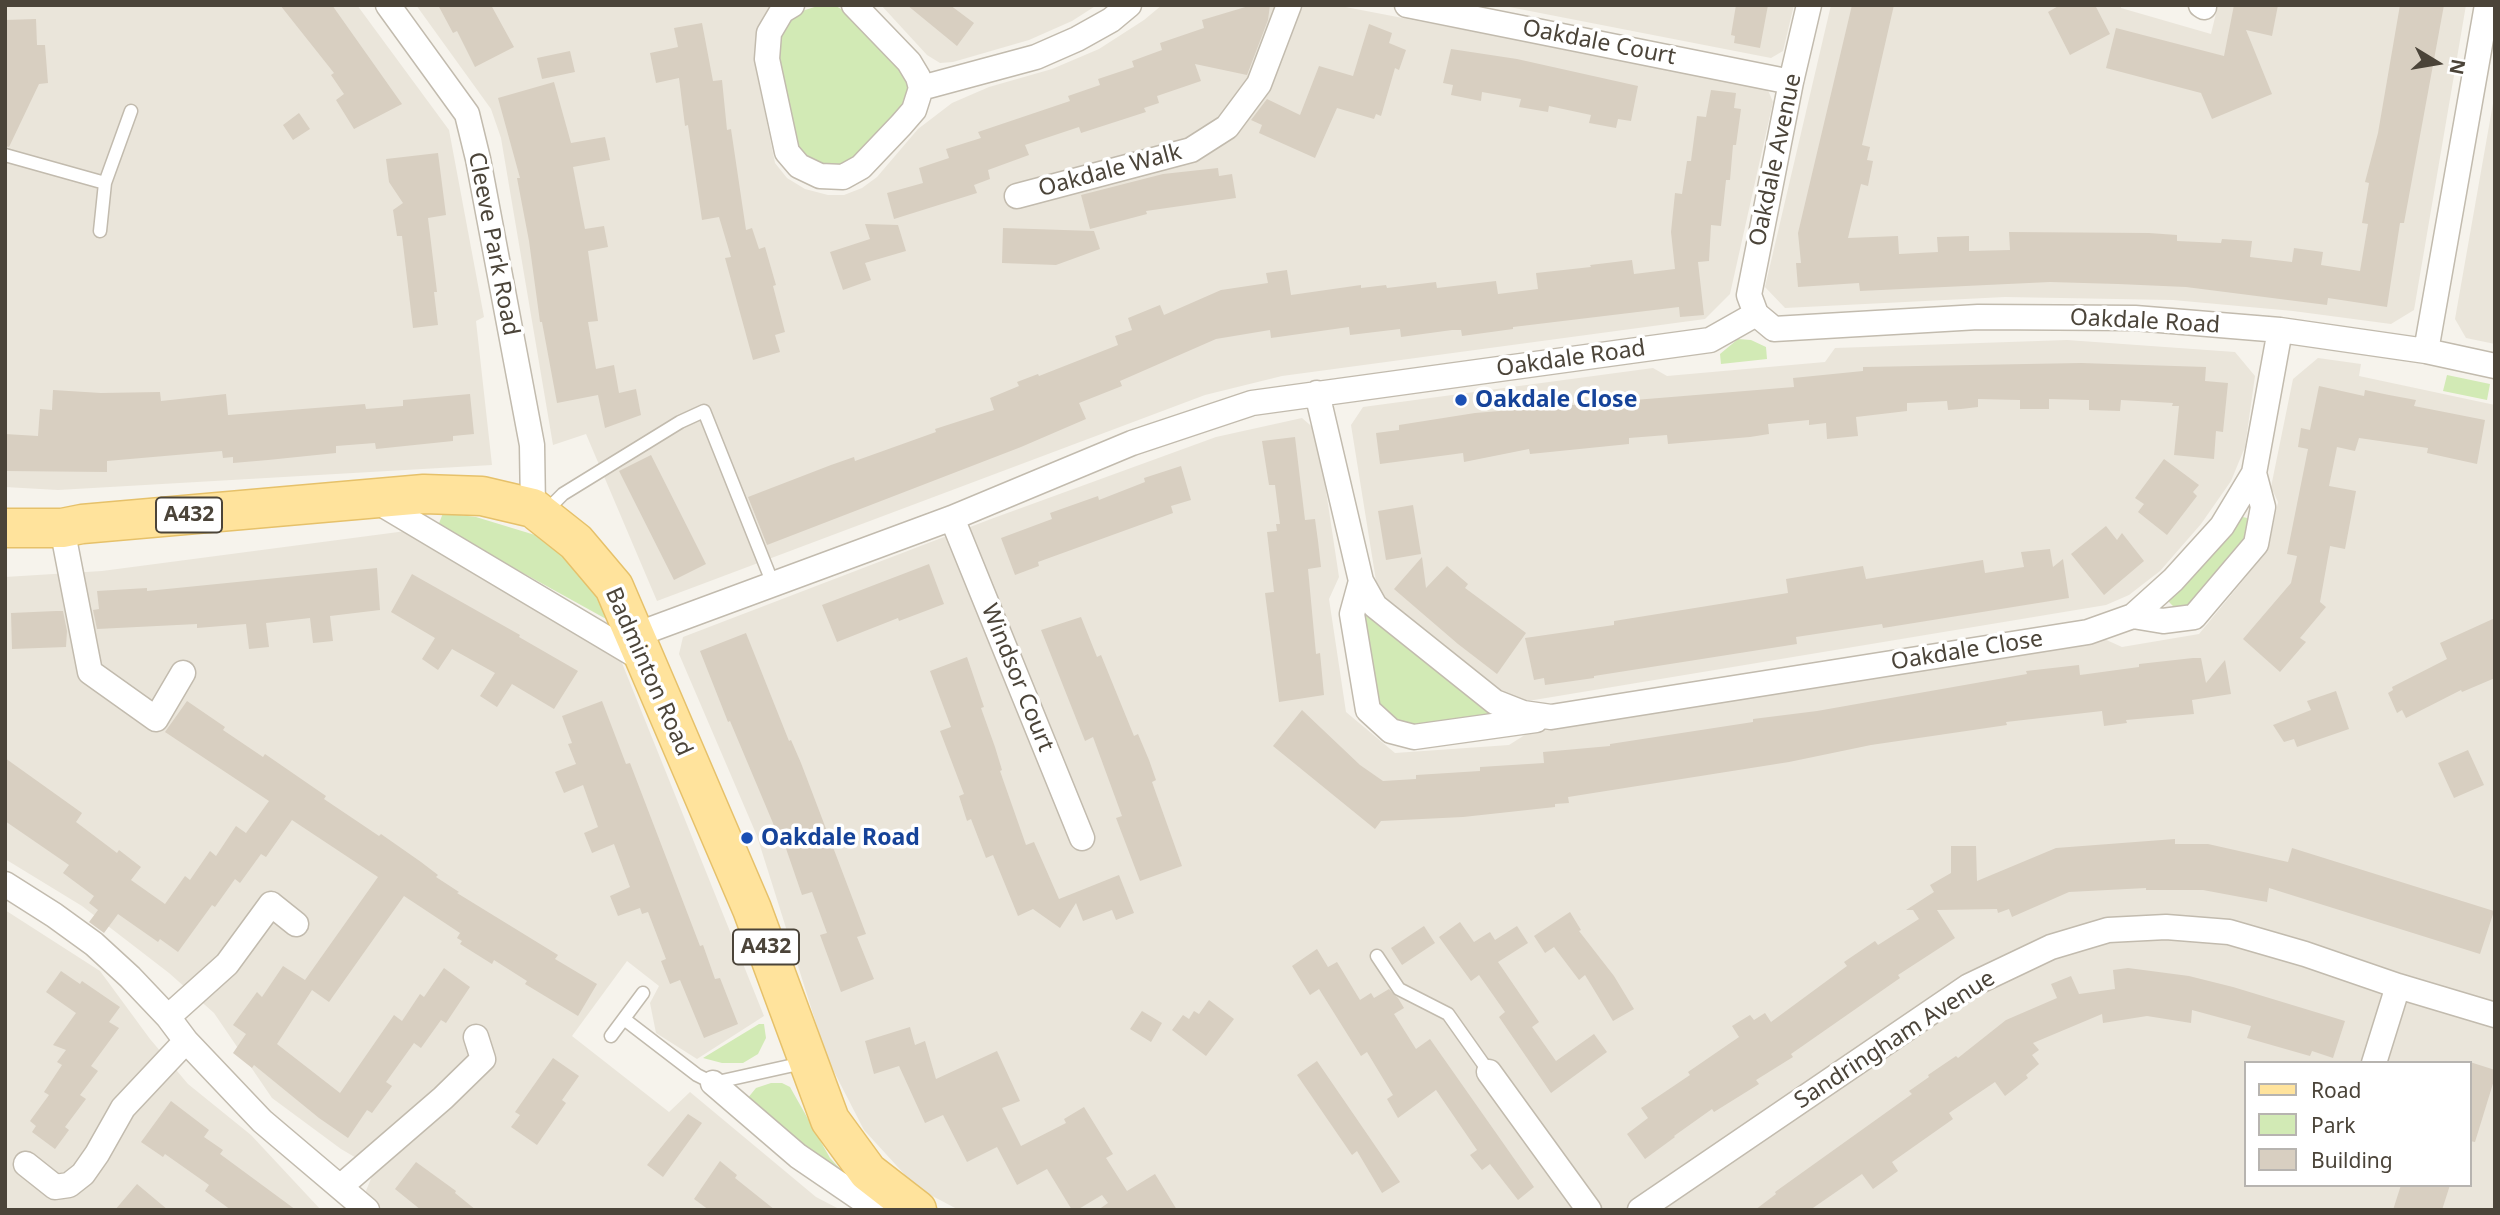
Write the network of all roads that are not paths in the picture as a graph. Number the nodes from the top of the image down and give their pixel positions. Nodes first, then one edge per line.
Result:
1 (388, 5) edge
2 (792, 5) edge
3 (854, 5) edge
4 (1129, 5) edge
5 (1289, 5) edge
6 (1407, 5) edge
7 (1810, 5) edge
8 (2489, 8) edge
9 (1791, 82) junction
10 (921, 88) junction
11 (131, 111) dead end
12 (5, 155) edge
13 (105, 183) junction
14 (1017, 196) dead end
15 (100, 231) dead end
16 (1756, 314) junction
17 (2280, 330) junction
18 (2426, 351) junction
19 (2495, 366) edge
20 (1317, 393) junction
21 (2254, 473) junction
22 (372, 499) junction
23 (538, 511) junction
24 (952, 518) junction
25 (5, 528) edge
26 (62, 528) junction
27 (1360, 581) junction
28 (773, 584) junction
29 (2133, 616) junction
30 (639, 649) junction
31 (183, 673) dead end
32 (1551, 717) junction
33 (1082, 838) dead end
34 (5, 884) edge
35 (296, 924) dead end
36 (1377, 956) dead end
37 (2398, 986) junction
38 (643, 993) dead end
39 (2495, 1015) edge
40 (168, 1017) junction
41 (624, 1019) junction
42 (611, 1036) dead end
43 (476, 1037) dead end
44 (186, 1041) junction
45 (2375, 1061) edge
46 (807, 1062) junction
47 (1489, 1072) joint
48 (713, 1083) junction
49 (26, 1164) dead end
50 (340, 1187) junction
51 (367, 1210) edge
52 (877, 1210) edge
53 (917, 1210) edge
54 (1589, 1210) edge
55 (1640, 1210) edge

1 - 23 street, Cleeve Park Road
2 - 10 street
3 - 10 street
4 - 10 street
5 - 14 street, Oakdale Walk
6 - 9 street, Oakdale Court
7 - 9 street, Oakdale Avenue
8 - 18 street
9 - 16 street, Oakdale Avenue
11 - 13 lane
12 - 13 lane
13 - 15 lane
16 - 17 street, Oakdale Road
16 - 20 street, Oakdale Road
17 - 18 street, Oakdale Road
17 - 21 street, Oakdale Close
18 - 19 street, Oakdale Road
20 - 24 street, Oakdale Road
20 - 27 street, Oakdale Close
21 - 29 street, Oakdale Close
21 - 29 street, Oakdale Close
22 - 23 main road, Badminton Road / A432
22 - 26 main road, Badminton Road / A432
22 - 30 street
23 - 28 lane
23 - 30 main road, Badminton Road / A432
24 - 28 street, Oakdale Road
24 - 33 street, Windsor Court
25 - 26 main road, Badminton Road / A432
26 - 31 street
27 - 32 street, Oakdale Close
27 - 32 street, Oakdale Close
28 - 30 street, Oakdale Road
29 - 32 street, Oakdale Close
30 - 46 main road, Badminton Road / A432
34 - 40 street
35 - 40 street
36 - 47 lane
37 - 39 street, Sandringham Avenue
37 - 45 street
37 - 55 street, Sandringham Avenue
38 - 41 lane
40 - 44 street
41 - 42 lane
41 - 48 lane
43 - 50 street
44 - 49 street
44 - 50 street
46 - 48 lane
46 - 53 main road, Badminton Road / A432
47 - 54 street
48 - 52 street
50 - 51 street

